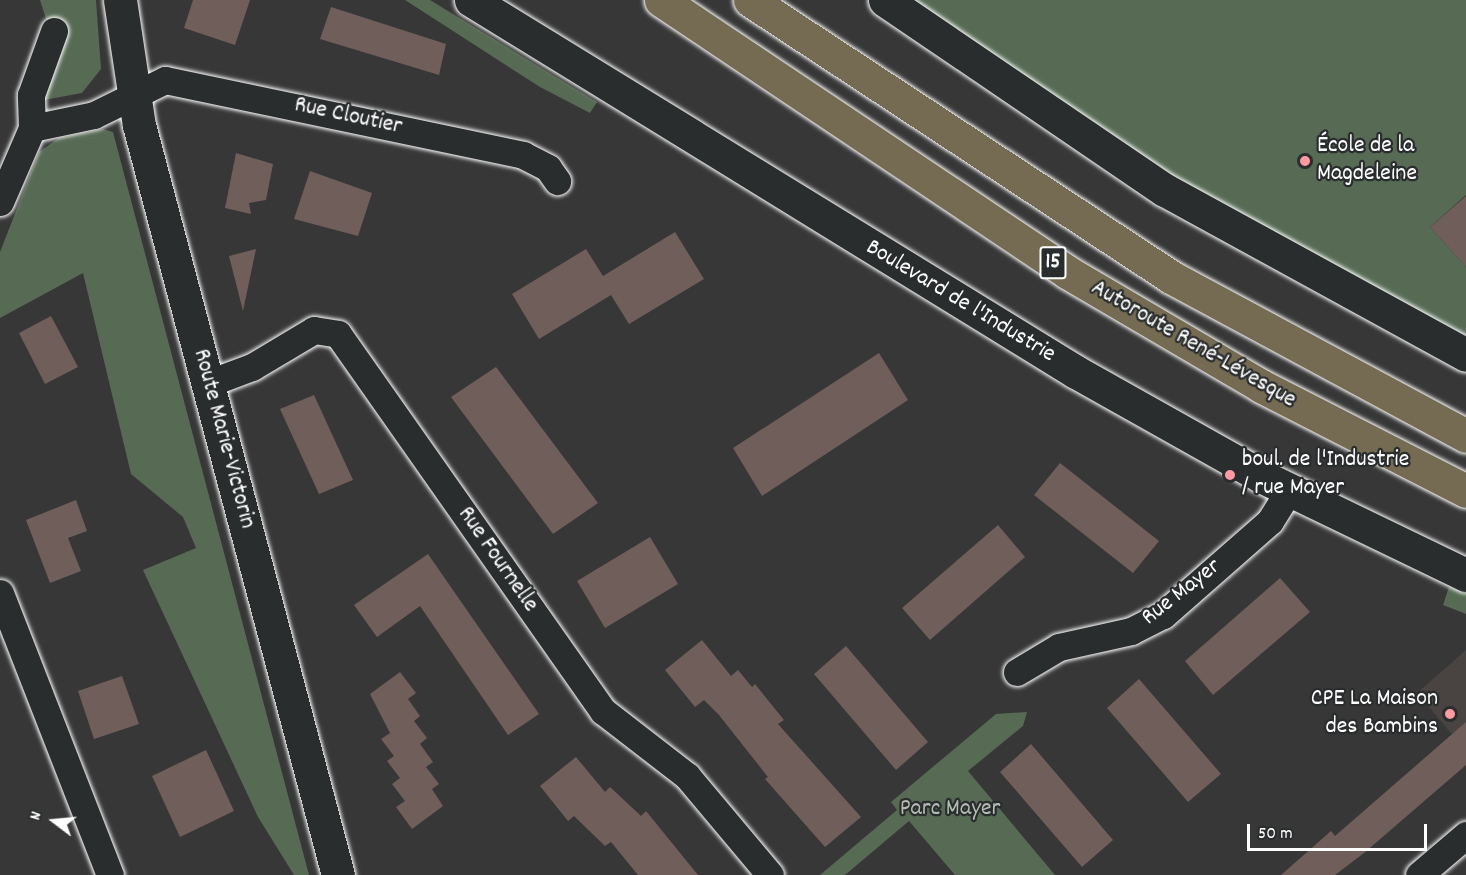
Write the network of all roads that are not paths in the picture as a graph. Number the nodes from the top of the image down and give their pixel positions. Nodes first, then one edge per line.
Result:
1 (120, 0) edge
2 (471, 0) edge
3 (661, 0) edge
4 (750, 0) edge
5 (885, 0) edge
6 (54, 31) dead end
7 (133, 95) junction
8 (32, 128) junction
9 (556, 181) dead end
10 (0, 202) edge
11 (1466, 355) edge
12 (209, 383) junction
13 (1466, 436) edge
14 (1289, 490) junction
15 (1466, 491) edge
16 (1466, 575) edge
17 (0, 593) edge
18 (1017, 672) dead end
19 (1466, 835) edge
20 (110, 875) edge
21 (338, 875) edge
22 (770, 875) edge
23 (1419, 875) edge

1 - 7 street, Route Marie-Victorin
2 - 14 street, Boulevard de l'Industrie
3 - 15 highway, Autoroute René-Lévesque / 15
4 - 13 highway, Autoroute René-Lévesque / 15
5 - 11 street
6 - 8 street
7 - 8 street, Rue Cloutier
7 - 9 street, Rue Cloutier
7 - 12 street, Route Marie-Victorin
8 - 10 street
12 - 21 street, Route Marie-Victorin
12 - 22 street, Rue Fournelle
14 - 16 street, Boulevard de l'Industrie
14 - 18 street, Rue Mayer
17 - 20 street
19 - 23 street

